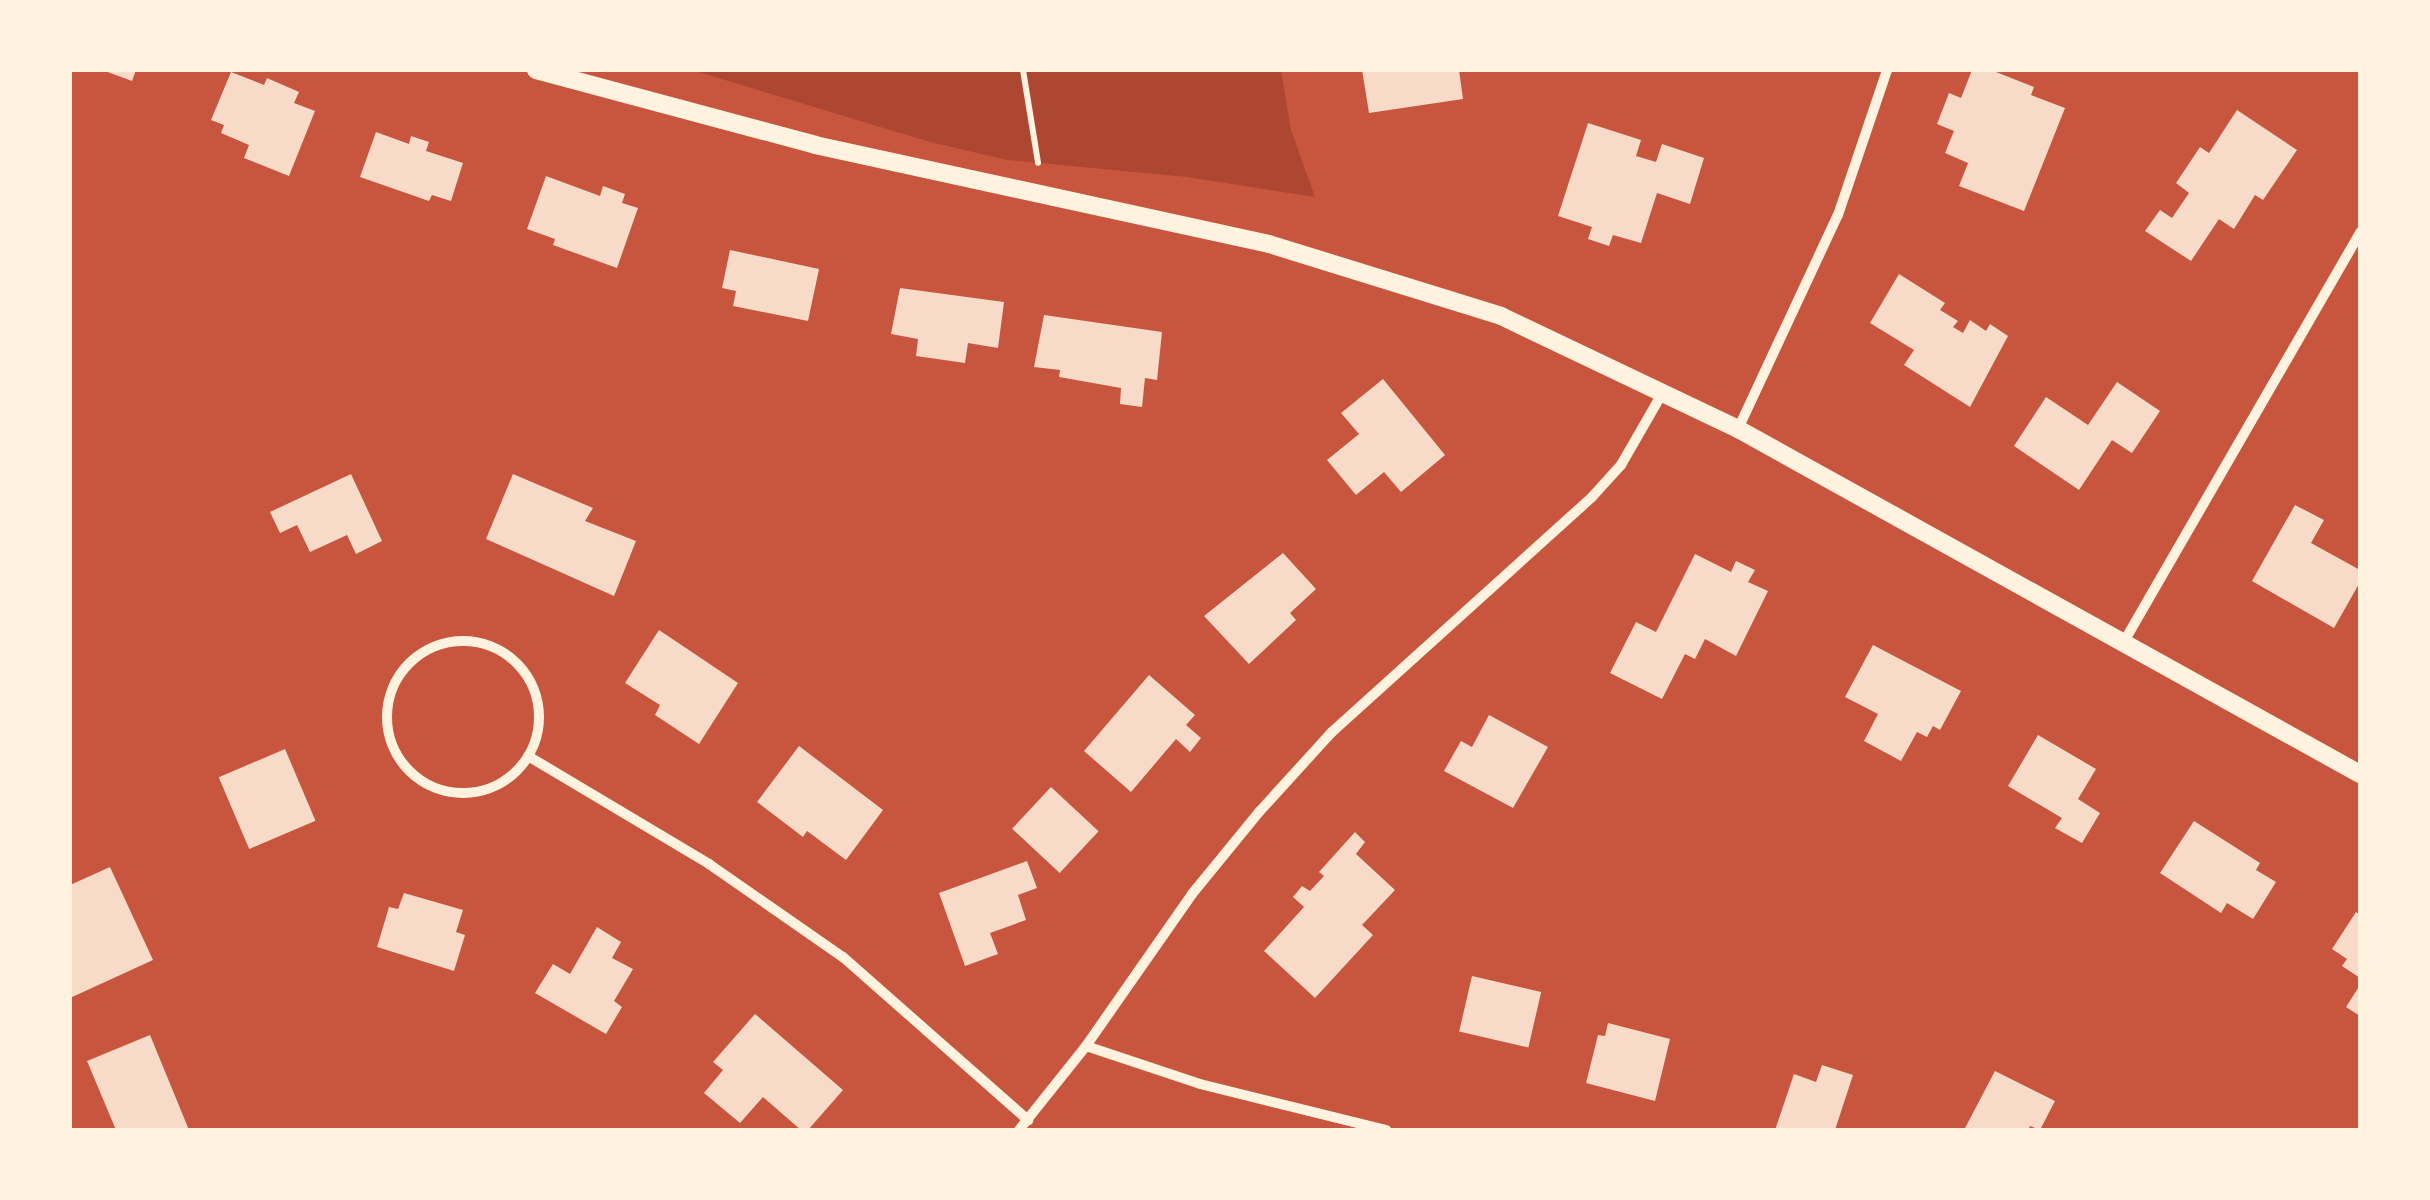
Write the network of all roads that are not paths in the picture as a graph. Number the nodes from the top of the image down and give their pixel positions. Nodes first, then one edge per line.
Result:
1 (536, 70) edge
2 (1887, 70) edge
3 (2360, 232) edge
4 (1664, 391) junction
5 (1738, 428) junction
6 (2122, 644) junction
7 (528, 756) junction
8 (2360, 774) edge
9 (1086, 1046) junction
10 (1028, 1120) junction
11 (1019, 1130) edge
12 (1386, 1130) edge

1 - 4 street
2 - 5 street
3 - 6 street
4 - 5 street
4 - 9 street
5 - 6 street
6 - 8 street
7 - 7 street
7 - 10 street
9 - 10 street
9 - 12 street
10 - 11 street

